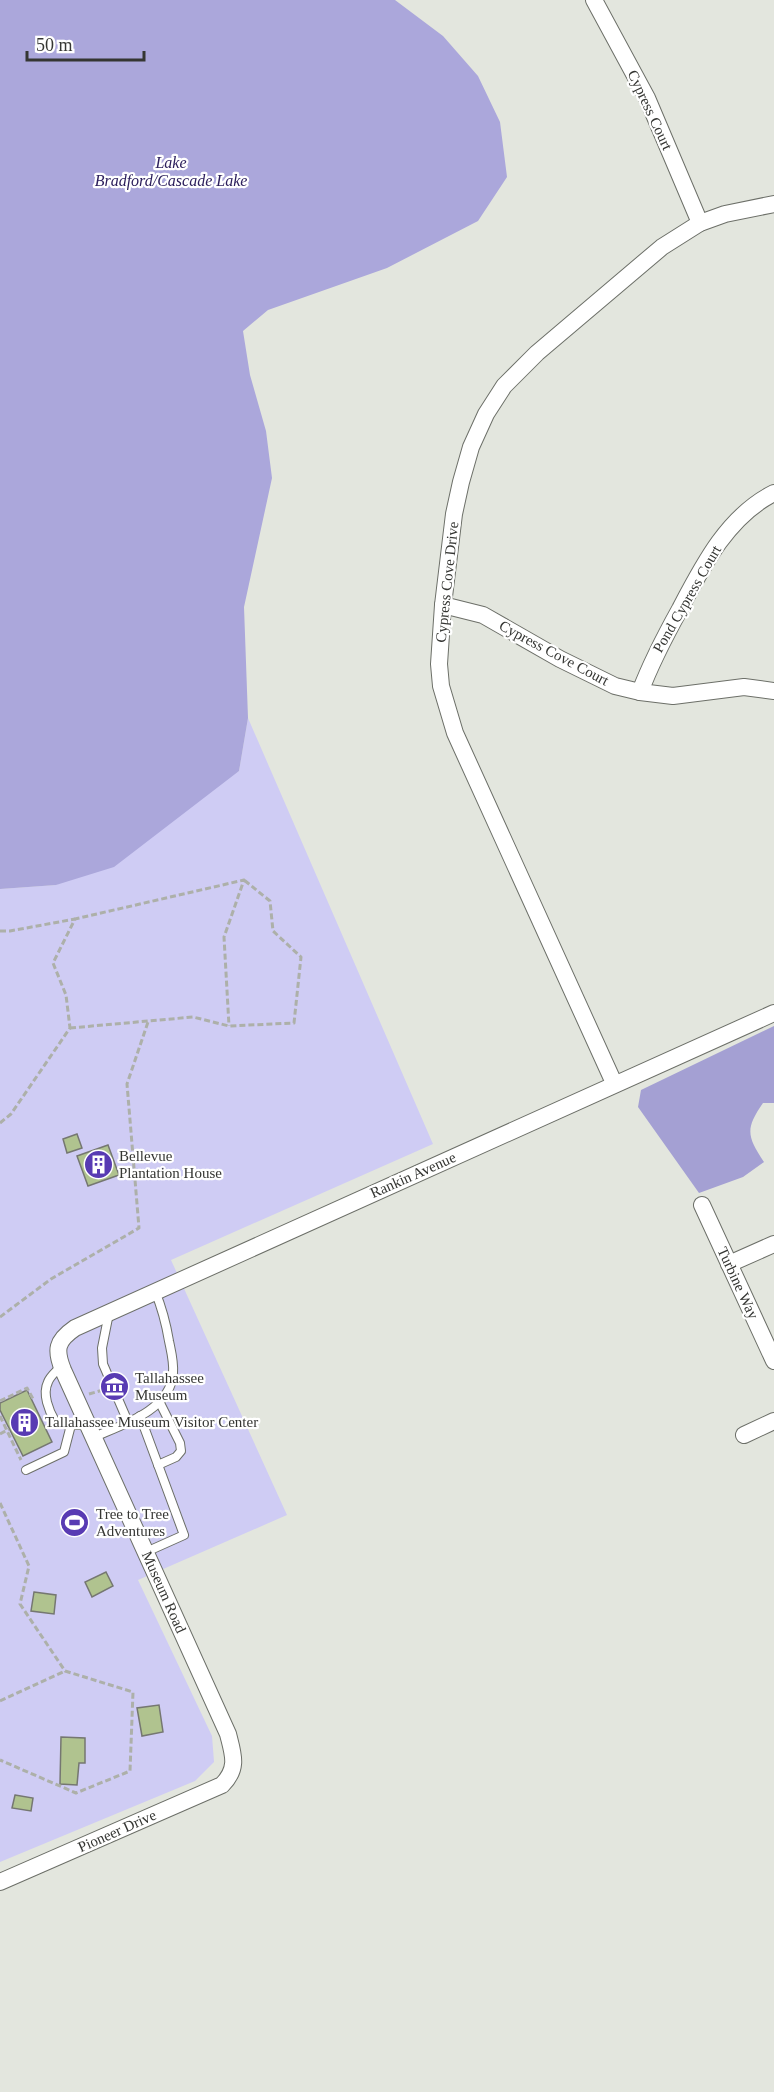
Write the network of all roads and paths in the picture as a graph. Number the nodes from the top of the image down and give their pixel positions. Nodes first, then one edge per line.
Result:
1 (594, 0) edge
2 (774, 204) edge
3 (700, 224) junction
4 (774, 493) edge
5 (443, 605) junction
6 (774, 691) edge
7 (640, 692) junction
8 (244, 880) junction
9 (75, 919) junction
10 (0, 932) edge
11 (774, 1013) edge
12 (148, 1022) junction
13 (229, 1026) junction
14 (70, 1028) junction
15 (615, 1083) junction
16 (0, 1123) edge
17 (702, 1205) dead end
18 (774, 1244) edge
19 (729, 1264) junction
20 (155, 1292) junction
21 (109, 1312) junction
22 (0, 1317) edge
23 (59, 1345) joint
24 (774, 1361) edge
25 (62, 1366) junction
26 (113, 1387) junction
27 (84, 1395) dead end
28 (0, 1401) edge
29 (159, 1401) junction
30 (36, 1406) dead end
31 (0, 1416) edge
32 (140, 1416) junction
33 (774, 1421) edge
34 (128, 1422) junction
35 (84, 1429) junction
36 (8, 1430) junction
37 (0, 1434) edge
38 (744, 1435) dead end
39 (158, 1465) junction
40 (26, 1470) joint
41 (0, 1503) edge
42 (146, 1552) junction
43 (65, 1671) junction
44 (0, 1701) edge
45 (0, 1760) edge
46 (231, 1776) joint
47 (0, 1882) edge

1 - 3 street, Cypress Court
2 - 3 street, Cypress Cove Drive
3 - 5 street, Cypress Cove Drive
4 - 7 street, Pond Cypress Court
5 - 7 street, Cypress Cove Court
5 - 15 street, Cypress Cove Drive
6 - 7 street, Cypress Cove Court
8 - 9 path
8 - 13 path
8 - 13 path
9 - 10 path
9 - 14 path
11 - 15 street, Rankin Avenue
12 - 13 path
12 - 14 path
12 - 22 path
14 - 16 path
15 - 20 street, Rankin Avenue
17 - 19 street, Turbine Way
18 - 19 street
19 - 24 street, Turbine Way
20 - 21 street, Rankin Avenue
20 - 29 lane
21 - 23 street, Rankin Avenue
21 - 26 lane
23 - 25 street, Museum Road
25 - 35 street, Museum Road
25 - 35 lane
26 - 27 path
26 - 34 lane
28 - 30 path
29 - 32 lane
29 - 39 lane
31 - 36 path
32 - 34 lane
32 - 39 lane
33 - 38 street
34 - 35 lane
35 - 40 lane
35 - 42 street, Museum Road
36 - 37 path
36 - 40 path
39 - 42 lane
41 - 43 path
42 - 46 street, Museum Road
43 - 44 path
43 - 45 path
46 - 47 street, Pioneer Drive

